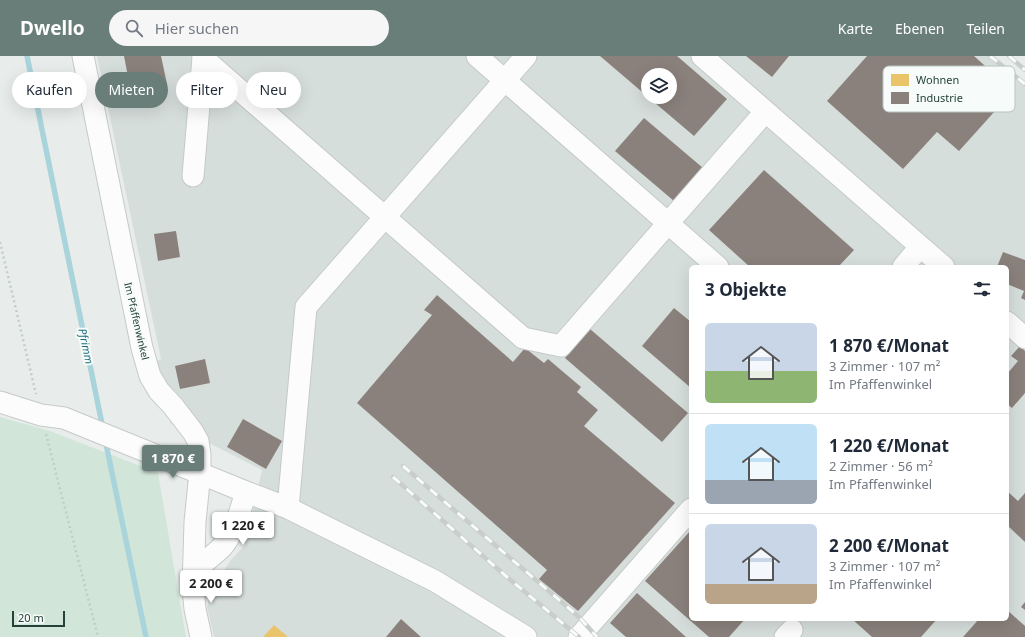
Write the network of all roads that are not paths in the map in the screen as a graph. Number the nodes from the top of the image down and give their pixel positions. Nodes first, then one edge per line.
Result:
1 (82, 56) edge
2 (477, 56) edge
3 (526, 56) edge
4 (702, 56) edge
5 (204, 57) edge
6 (504, 80) junction
7 (765, 112) junction
8 (194, 176) dead end
9 (385, 217) junction
10 (668, 223) junction
11 (920, 247) junction
12 (716, 265) edge
13 (904, 265) edge
14 (942, 265) edge
15 (1009, 324) edge
16 (1025, 338) edge
17 (0, 402) edge
18 (200, 472) junction
19 (252, 494) junction
20 (288, 508) junction
21 (689, 511) edge
22 (194, 572) junction
23 (201, 637) edge
24 (526, 637) edge
25 (579, 637) edge

1 - 18 street, Im Pfaffenwinkel
2 - 6 street
3 - 6 street
4 - 7 street
5 - 8 street
5 - 9 street
6 - 9 street
6 - 10 street
7 - 10 street
7 - 11 street
9 - 10 street
9 - 20 street
10 - 12 street
11 - 13 street
11 - 14 street
15 - 16 street
17 - 18 street
18 - 19 street
18 - 22 street, Im Pfaffenwinkel
19 - 20 street
19 - 22 street
20 - 24 street
21 - 25 street
22 - 23 street, Im Pfaffenwinkel

